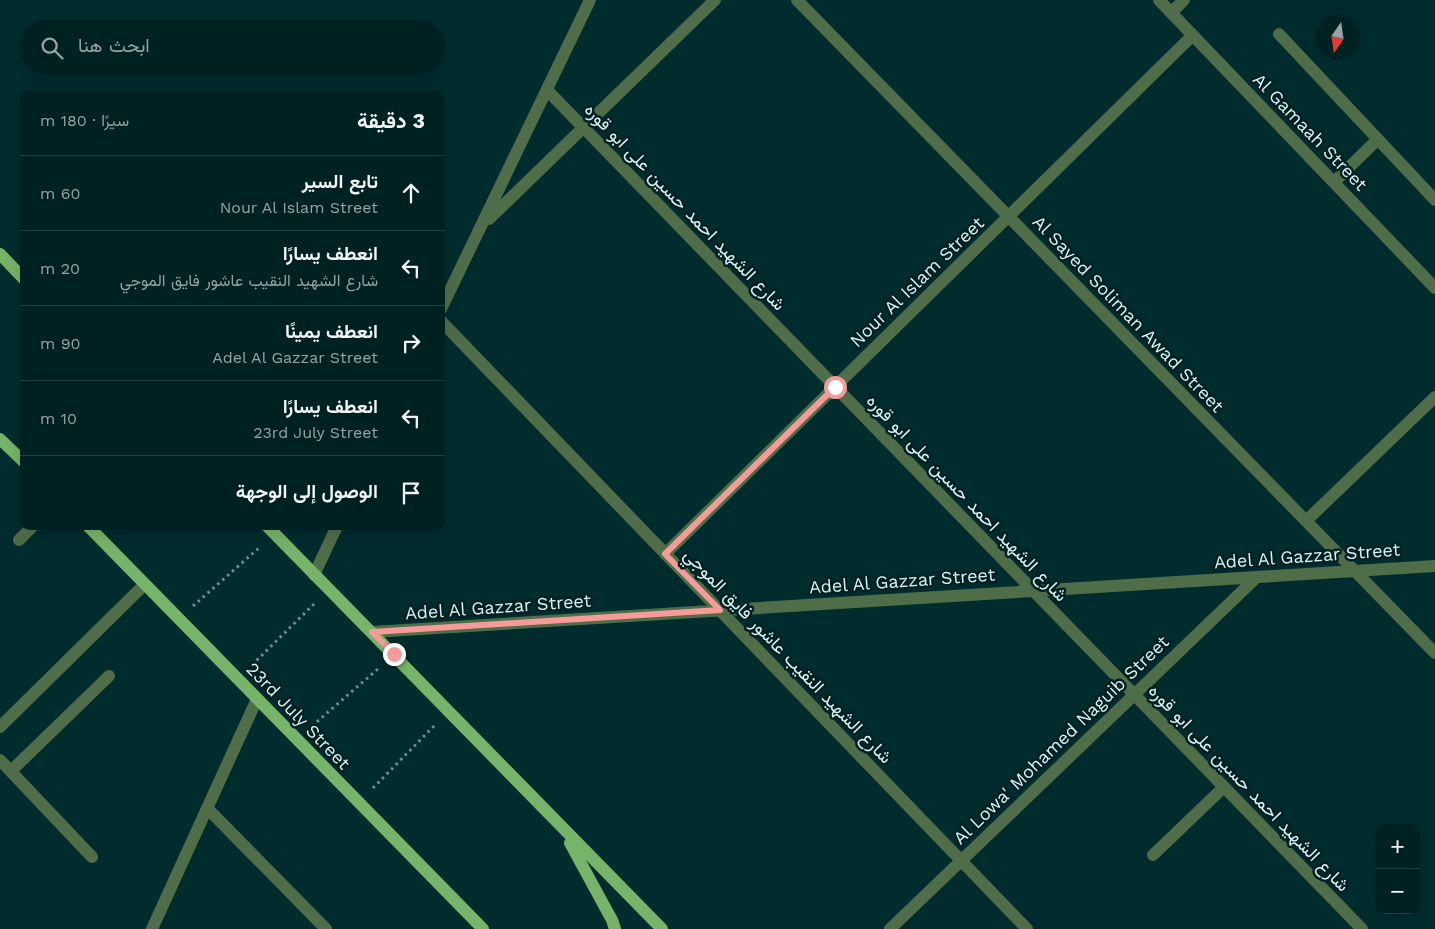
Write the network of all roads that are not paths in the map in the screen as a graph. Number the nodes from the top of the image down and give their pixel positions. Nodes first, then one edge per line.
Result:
1 (590, 0) edge
2 (715, 0) edge
3 (797, 0) edge
4 (1159, 0) edge
5 (1184, 0) edge
6 (1171, 13) junction
7 (1279, 34) dead end
8 (1193, 35) junction
9 (547, 90) junction
10 (583, 127) junction
11 (1378, 139) junction
12 (1334, 182) junction
13 (1435, 200) edge
14 (1009, 217) junction
15 (482, 225) junction
16 (0, 254) edge
17 (20, 274) edge
18 (1435, 288) edge
19 (445, 301) edge
20 (445, 325) edge
21 (835, 387) junction
22 (1435, 398) edge
23 (0, 438) edge
24 (20, 458) edge
25 (1306, 522) junction
26 (29, 530) edge
27 (92, 530) edge
28 (270, 530) edge
29 (335, 530) edge
30 (19, 540) dead end
31 (665, 554) junction
32 (1435, 566) edge
33 (1354, 571) junction
34 (314, 574) junction
35 (1257, 577) junction
36 (144, 585) junction
37 (1033, 591) junction
38 (720, 610) junction
39 (372, 632) junction
40 (1435, 653) edge
41 (109, 676) dead end
42 (1134, 694) junction
43 (257, 699) junction
44 (0, 727) edge
45 (0, 760) edge
46 (10, 771) junction
47 (1224, 787) junction
48 (207, 808) junction
49 (562, 829) junction
50 (1153, 855) dead end
51 (92, 857) dead end
52 (961, 861) junction
53 (152, 929) edge
54 (326, 929) edge
55 (483, 929) edge
56 (615, 929) edge
57 (662, 929) edge
58 (890, 929) edge
59 (1027, 929) edge
60 (1362, 929) edge

1 - 9 street
2 - 10 street
3 - 14 street, Al Sayed Soliman Awad Street
4 - 6 street, Al Gamaah Street
5 - 6 street
6 - 8 street, Al Gamaah Street
7 - 11 street
8 - 12 street, Al Gamaah Street
8 - 14 street, Nour Al Islam Street
9 - 10 street, شارع الشهيد احمد حسين على ابو قوره
9 - 15 street
10 - 15 street
10 - 21 street, شارع الشهيد احمد حسين على ابو قوره
11 - 12 street
11 - 13 street
12 - 18 street, Al Gamaah Street
14 - 21 street, Nour Al Islam Street
14 - 25 street, Al Sayed Soliman Awad Street
15 - 19 street
16 - 17 main road
20 - 31 street, شارع الشهيد النقيب عاشور فايق الموجي
21 - 31 street, Nour Al Islam Street
21 - 37 street, شارع الشهيد احمد حسين على ابو قوره
22 - 25 street
23 - 24 main road
25 - 33 street, Al Sayed Soliman Awad Street
26 - 30 street
27 - 36 main road, 23rd July Street
28 - 34 main road
29 - 34 street
31 - 38 street, شارع الشهيد النقيب عاشور فايق الموجي
32 - 33 street, Adel Al Gazzar Street
33 - 35 street, Adel Al Gazzar Street
33 - 40 street, Al Sayed Soliman Awad Street
34 - 39 main road
35 - 37 street, Adel Al Gazzar Street
35 - 42 street, Al Lowa' Mohamed Naguib Street
36 - 43 main road, 23rd July Street
36 - 44 street
37 - 38 street, Adel Al Gazzar Street
37 - 42 street, شارع الشهيد احمد حسين على ابو قوره
38 - 39 street, Adel Al Gazzar Street
38 - 52 street, شارع الشهيد النقيب عاشور فايق الموجي
39 - 49 main road
41 - 46 street
42 - 47 street, شارع الشهيد احمد حسين على ابو قوره
42 - 52 street, Al Lowa' Mohamed Naguib Street
43 - 48 street
43 - 55 main road, 23rd July Street
45 - 46 street
46 - 51 street
47 - 50 street
47 - 60 street, شارع الشهيد احمد حسين على ابو قوره
48 - 53 street
48 - 54 street
49 - 56 main road
49 - 57 main road
52 - 58 street, Al Lowa' Mohamed Naguib Street
52 - 59 street, شارع الشهيد النقيب عاشور فايق الموجي

